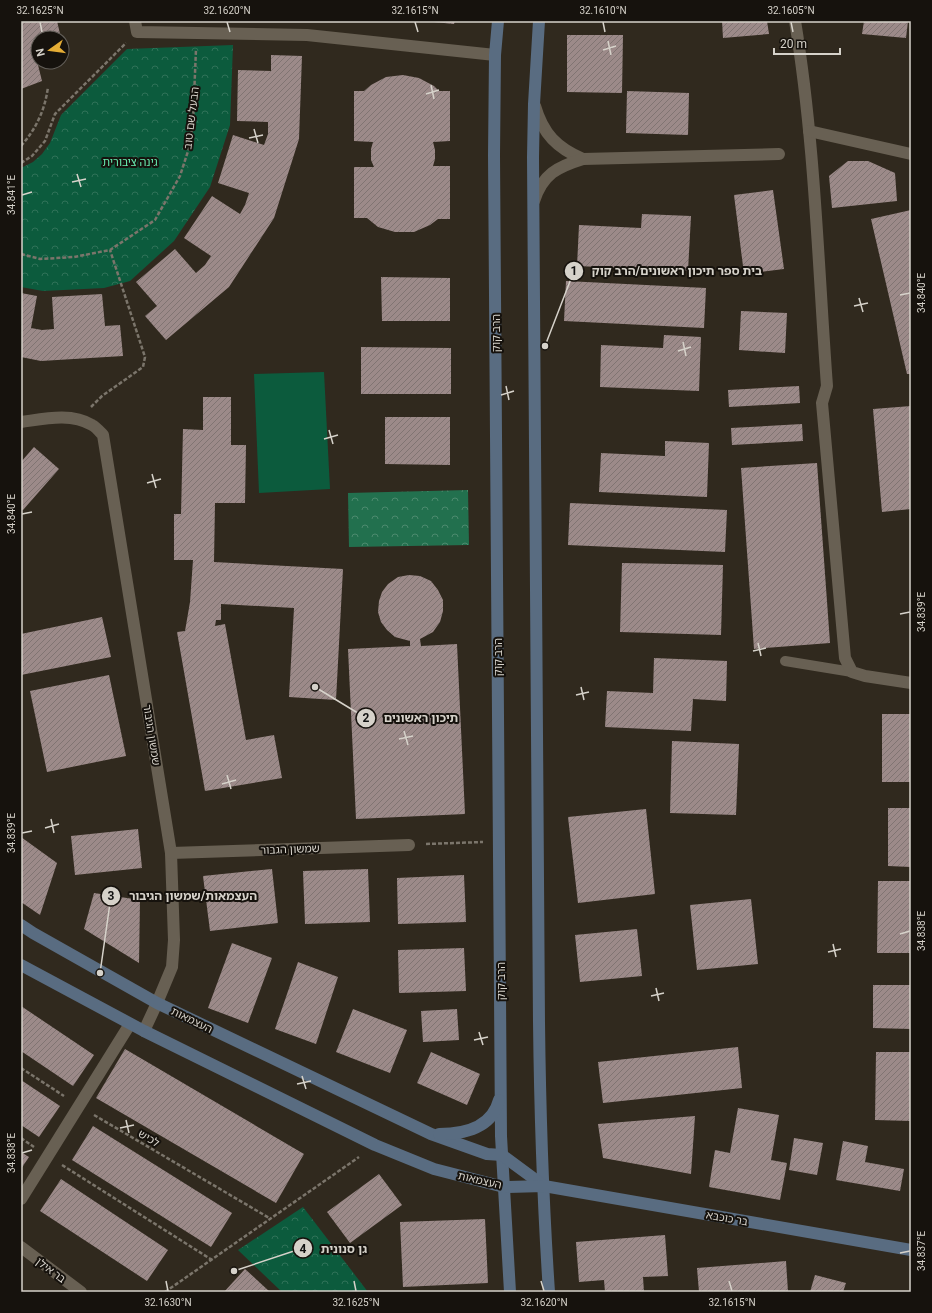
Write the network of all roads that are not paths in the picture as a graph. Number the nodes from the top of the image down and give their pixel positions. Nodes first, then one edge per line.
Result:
1 (498, 21) edge
2 (539, 21) edge
3 (794, 21) edge
4 (136, 27) edge
5 (495, 56) junction
6 (534, 104) junction
7 (809, 131) junction
8 (779, 154) dead end
9 (911, 154) edge
10 (583, 159) junction
11 (534, 202) junction
12 (21, 422) edge
13 (785, 661) dead end
14 (852, 672) junction
15 (911, 683) edge
16 (409, 845) road end
17 (171, 853) junction
18 (21, 925) edge
19 (21, 965) edge
20 (157, 1003) junction
21 (130, 1024) junction
22 (144, 1031) junction
23 (501, 1093) junction
24 (431, 1134) junction
25 (502, 1155) junction
26 (544, 1186) junction
27 (504, 1187) junction
28 (21, 1199) edge
29 (21, 1247) edge
30 (911, 1250) edge
31 (81, 1292) edge
32 (510, 1292) edge
33 (549, 1292) edge

1 - 5 main road, הרב קוק
2 - 6 main road
3 - 7 street
4 - 5 street
5 - 23 main road, הרב קוק
6 - 10 street
6 - 11 main road
7 - 9 street
7 - 14 street
8 - 10 street
10 - 11 street
11 - 26 main road
12 - 17 street, שמשון הגיבור
13 - 14 lane
14 - 15 street
16 - 17 street, שמשון הגבור
17 - 20 street, שמשון הגיבור
18 - 20 main road, העצמאות
19 - 21 main road, העצמאות
20 - 22 street, שמשון הגיבור
20 - 24 main road, העצמאות
21 - 22 main road, העצמאות
21 - 28 street
22 - 27 main road, העצמאות
23 - 24 main road
23 - 25 main road, הרב קוק
24 - 25 main road, העצמאות
25 - 26 main road, העצמאות
25 - 27 main road, הרב קוק
26 - 27 main road, העצמאות
26 - 30 main road, בר כוכבא
26 - 33 main road
27 - 32 main road, הרב קוק
29 - 31 street, בר אילן

